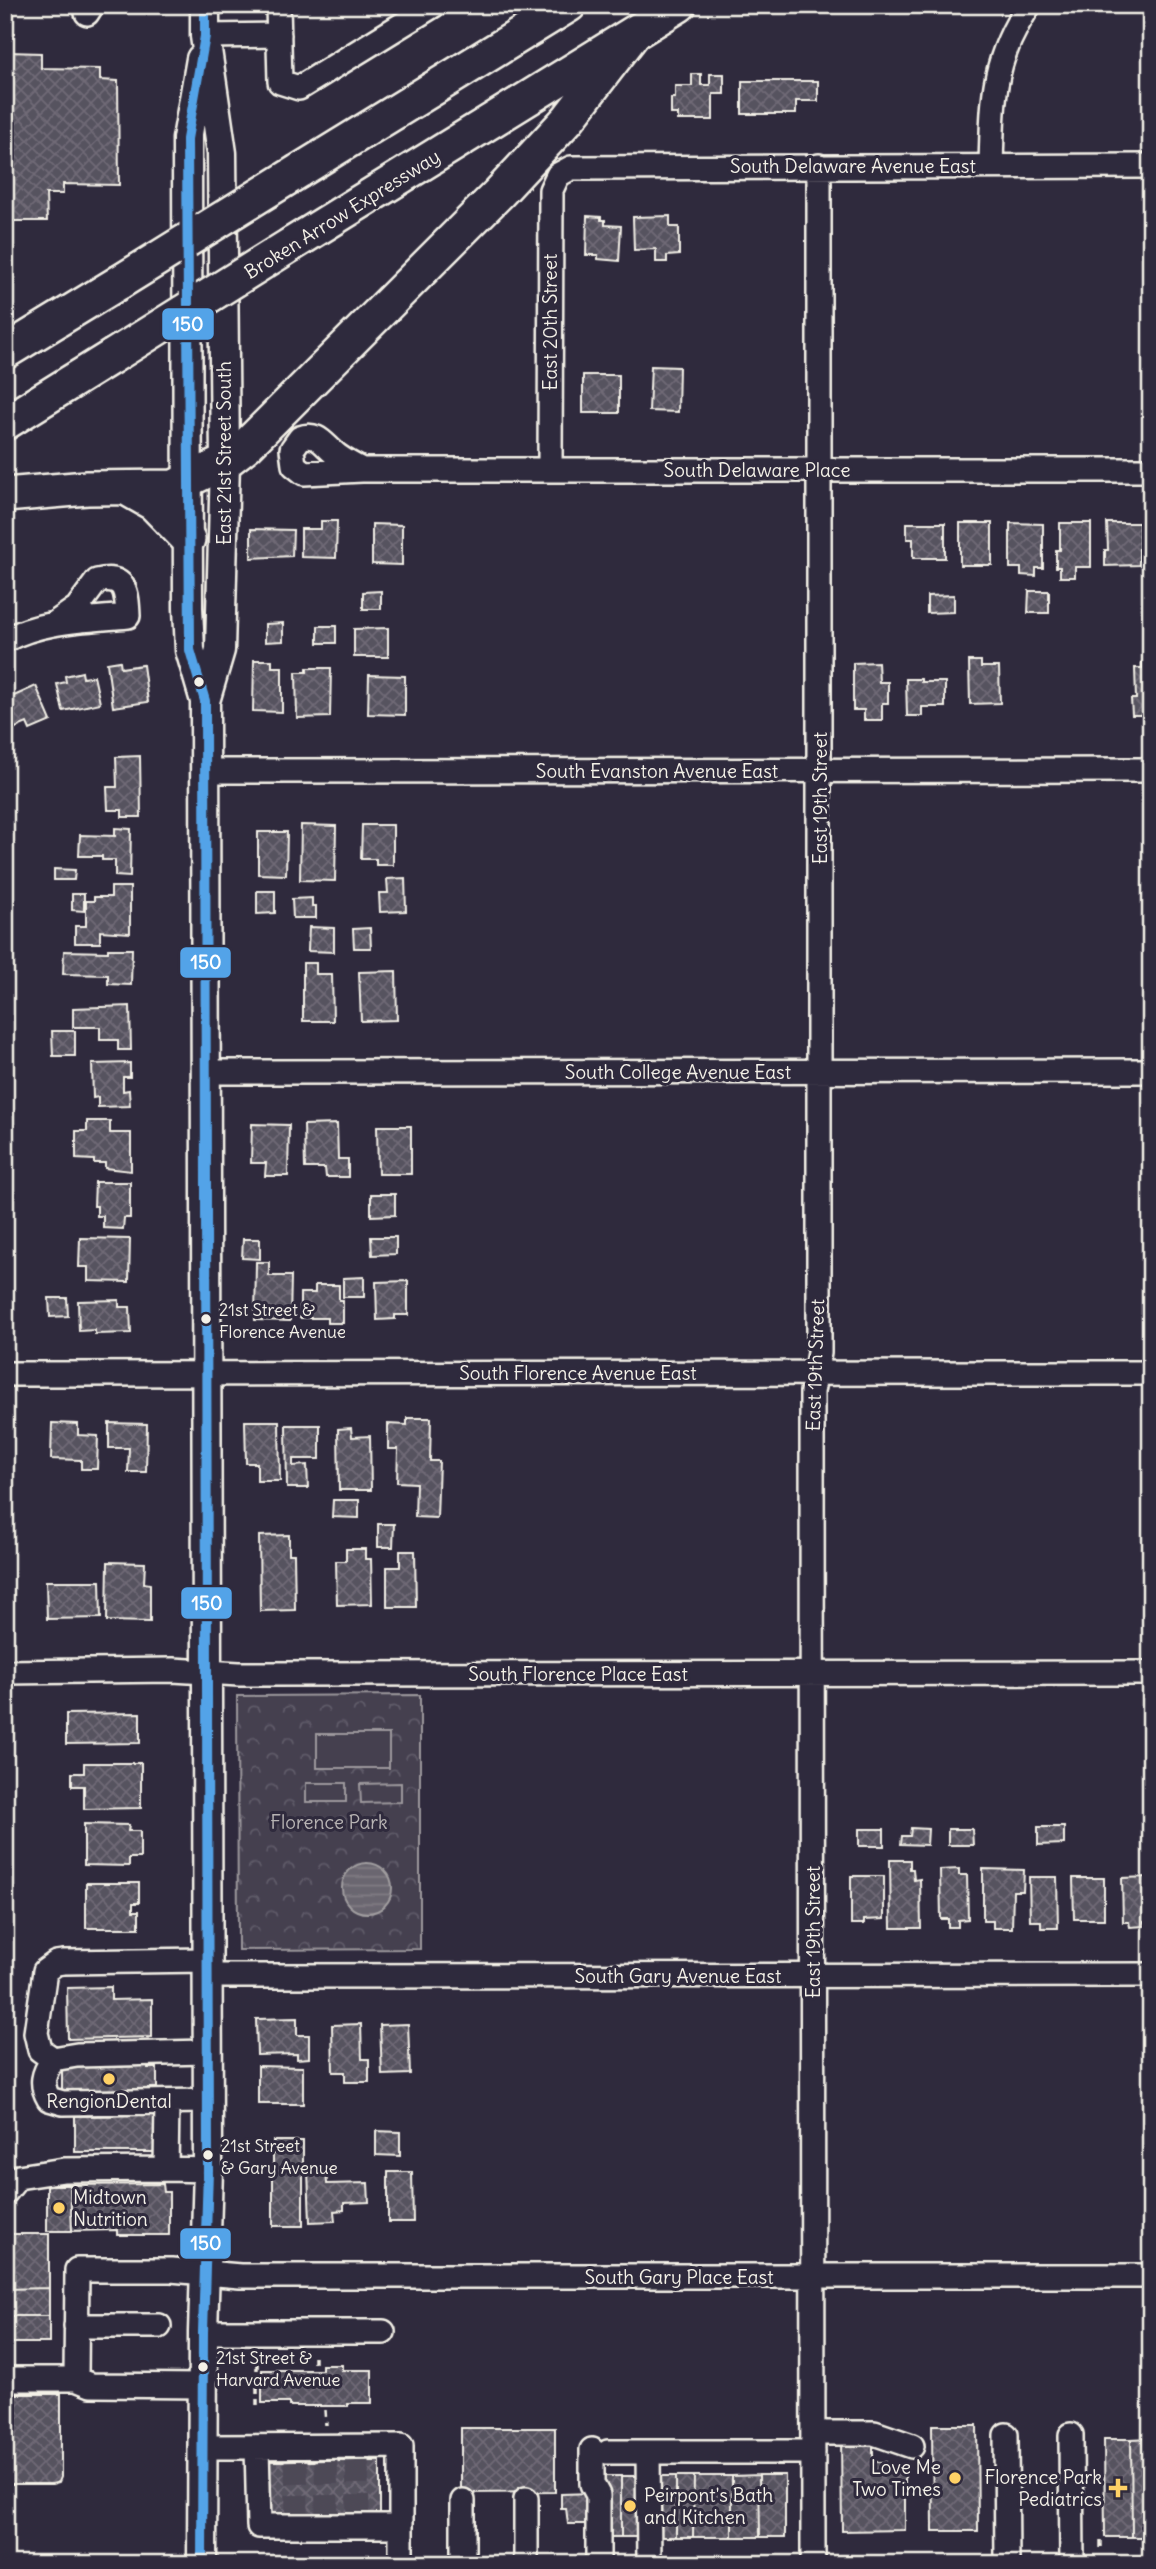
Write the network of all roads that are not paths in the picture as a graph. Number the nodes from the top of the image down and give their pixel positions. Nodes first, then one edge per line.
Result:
1 (205, 5) edge
2 (278, 5) edge
3 (434, 5) edge
4 (569, 5) edge
5 (679, 5) edge
6 (1030, 5) edge
7 (634, 33) junction
8 (279, 35) junction
9 (205, 36) junction
10 (819, 166) junction
11 (991, 166) junction
12 (1151, 166) edge
13 (558, 175) joint
14 (5, 352) edge
15 (5, 423) edge
16 (225, 462) junction
17 (362, 470) dead end
18 (550, 470) junction
19 (819, 470) junction
20 (1151, 470) edge
21 (189, 481) junction
22 (126, 488) junction
23 (5, 495) edge
24 (188, 539) junction
25 (54, 624) dead end
26 (5, 640) edge
27 (205, 701) junction
28 (1151, 770) edge
29 (205, 771) junction
30 (820, 771) junction
31 (1151, 1071) edge
32 (205, 1072) junction
33 (819, 1072) junction
34 (205, 1373) junction
35 (815, 1373) junction
36 (1151, 1373) edge
37 (5, 1374) edge
38 (5, 1672) edge
39 (206, 1672) junction
40 (1151, 1672) edge
41 (813, 1673) junction
42 (206, 1968) junction
43 (1151, 1975) edge
44 (814, 1976) junction
45 (206, 2052) junction
46 (53, 2059) junction
47 (208, 2101) junction
48 (167, 2102) junction
49 (166, 2169) junction
50 (208, 2170) junction
51 (5, 2193) edge
52 (206, 2273) junction
53 (1151, 2276) edge
54 (812, 2277) junction
55 (76, 2326) junction
56 (159, 2326) dead end
57 (203, 2332) junction
58 (383, 2332) dead end
59 (5, 2379) edge
60 (76, 2379) junction
61 (203, 2386) junction
62 (1006, 2435) dead end
63 (1071, 2435) dead end
64 (813, 2442) junction
65 (912, 2446) dead end
66 (204, 2447) junction
67 (257, 2447) junction
68 (648, 2452) junction
69 (526, 2499) dead end
70 (463, 2501) dead end
71 (401, 2526) junction
72 (202, 2564) edge
73 (401, 2564) edge
74 (464, 2564) edge
75 (526, 2564) edge
76 (598, 2564) edge
77 (649, 2564) edge
78 (813, 2564) edge
79 (1007, 2564) edge
80 (1072, 2564) edge

1 - 9 main road, East 21st Street South
2 - 8 street
3 - 8 street
4 - 14 highway, bridge
5 - 7 highway, Broken Arrow Expressway
6 - 11 street
7 - 15 highway, Broken Arrow Expressway, bridge
7 - 16 highway
8 - 9 street
9 - 16 main road, East 21st Street South
9 - 21 main road, East 21st Street South
10 - 11 street, South Delaware Avenue East
10 - 13 street, South Delaware Avenue East
10 - 19 street, East 19th Street
11 - 12 street, South Delaware Avenue East
13 - 18 street, East 20th Street
16 - 21 highway
16 - 27 main road, East 21st Street South
17 - 18 street, South Delaware Place
18 - 19 street, South Delaware Place
19 - 20 street, South Delaware Place
19 - 30 street, East 19th Street
21 - 22 highway
21 - 24 main road, East 21st Street South
22 - 23 highway
22 - 24 highway
24 - 27 main road, East 21st Street South
25 - 26 street
27 - 29 main road, East 21st Street South
28 - 30 street, South Evanston Avenue East
29 - 30 street, South Evanston Avenue East
29 - 32 main road, East 21st Street South
30 - 33 street, East 19th Street
31 - 33 street, South College Avenue East
32 - 33 street, South College Avenue East
32 - 34 main road, East 21st Street South
33 - 35 street, East 19th Street
34 - 35 street, South Florence Avenue East
34 - 37 street, South Florence Avenue East
34 - 39 main road, East 21st Street South
35 - 36 street, South Florence Avenue East
35 - 41 street, East 19th Street
38 - 39 street, South Florence Place East
39 - 41 street, South Florence Place East
39 - 42 main road, East 21st Street South
40 - 41 street, South Florence Place East
41 - 44 street, East 19th Street
42 - 44 street, South Gary Avenue East
42 - 45 main road, East 21st Street South
42 - 46 street, South Gary Avenue East
43 - 44 street, South Gary Avenue East
44 - 54 street, East 19th Street
45 - 46 street
45 - 47 main road, East 21st Street South
46 - 48 street
47 - 48 street
47 - 50 main road, East 21st Street South
48 - 49 street
49 - 50 street
49 - 51 street
50 - 52 main road, East 21st Street South
52 - 54 street, South Gary Place East
52 - 55 street, South Gary Place East
52 - 57 main road, East 21st Street South
53 - 54 street, South Gary Place East
54 - 64 street, East 19th Street
55 - 56 street
55 - 60 street
57 - 58 street
57 - 61 main road, East 21st Street South
59 - 60 street
60 - 61 street
61 - 66 main road, East 21st Street South
62 - 79 street
63 - 80 street
64 - 65 street
64 - 68 street
64 - 78 street, East 19th Street
66 - 67 street
66 - 72 main road, East 21st Street South
67 - 71 street
67 - 71 street
68 - 76 street
68 - 77 street
69 - 75 street
70 - 74 street
71 - 73 street

